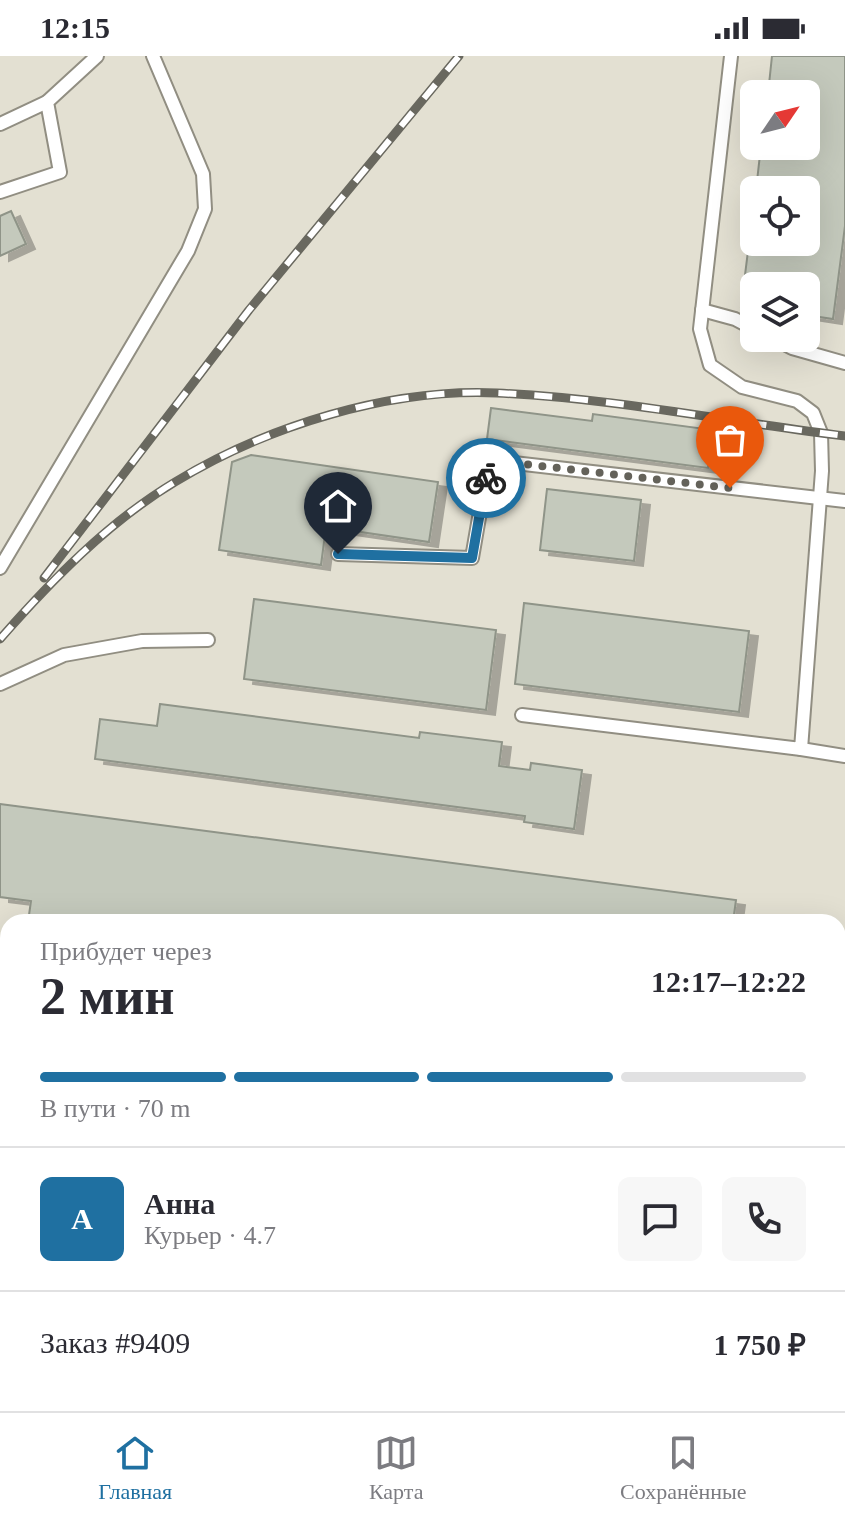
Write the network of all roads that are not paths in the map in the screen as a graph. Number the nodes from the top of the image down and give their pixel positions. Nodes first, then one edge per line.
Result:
1 (97, 56) edge
2 (153, 56) edge
3 (731, 56) edge
4 (47, 102) junction
5 (0, 124) edge
6 (0, 192) edge
7 (702, 310) junction
8 (740, 322) edge
9 (806, 352) edge
10 (845, 363) edge
11 (820, 498) junction
12 (845, 501) edge
13 (338, 554) dead end
14 (0, 568) edge
15 (208, 640) dead end
16 (0, 684) edge
17 (522, 715) dead end
18 (801, 749) junction
19 (845, 756) edge

1 - 4 lane
2 - 14 lane
3 - 7 lane
4 - 5 lane
4 - 6 lane
7 - 8 lane
7 - 11 lane
9 - 10 lane
11 - 12 lane
11 - 13 lane
11 - 18 lane
15 - 16 lane
17 - 18 lane
18 - 19 lane

